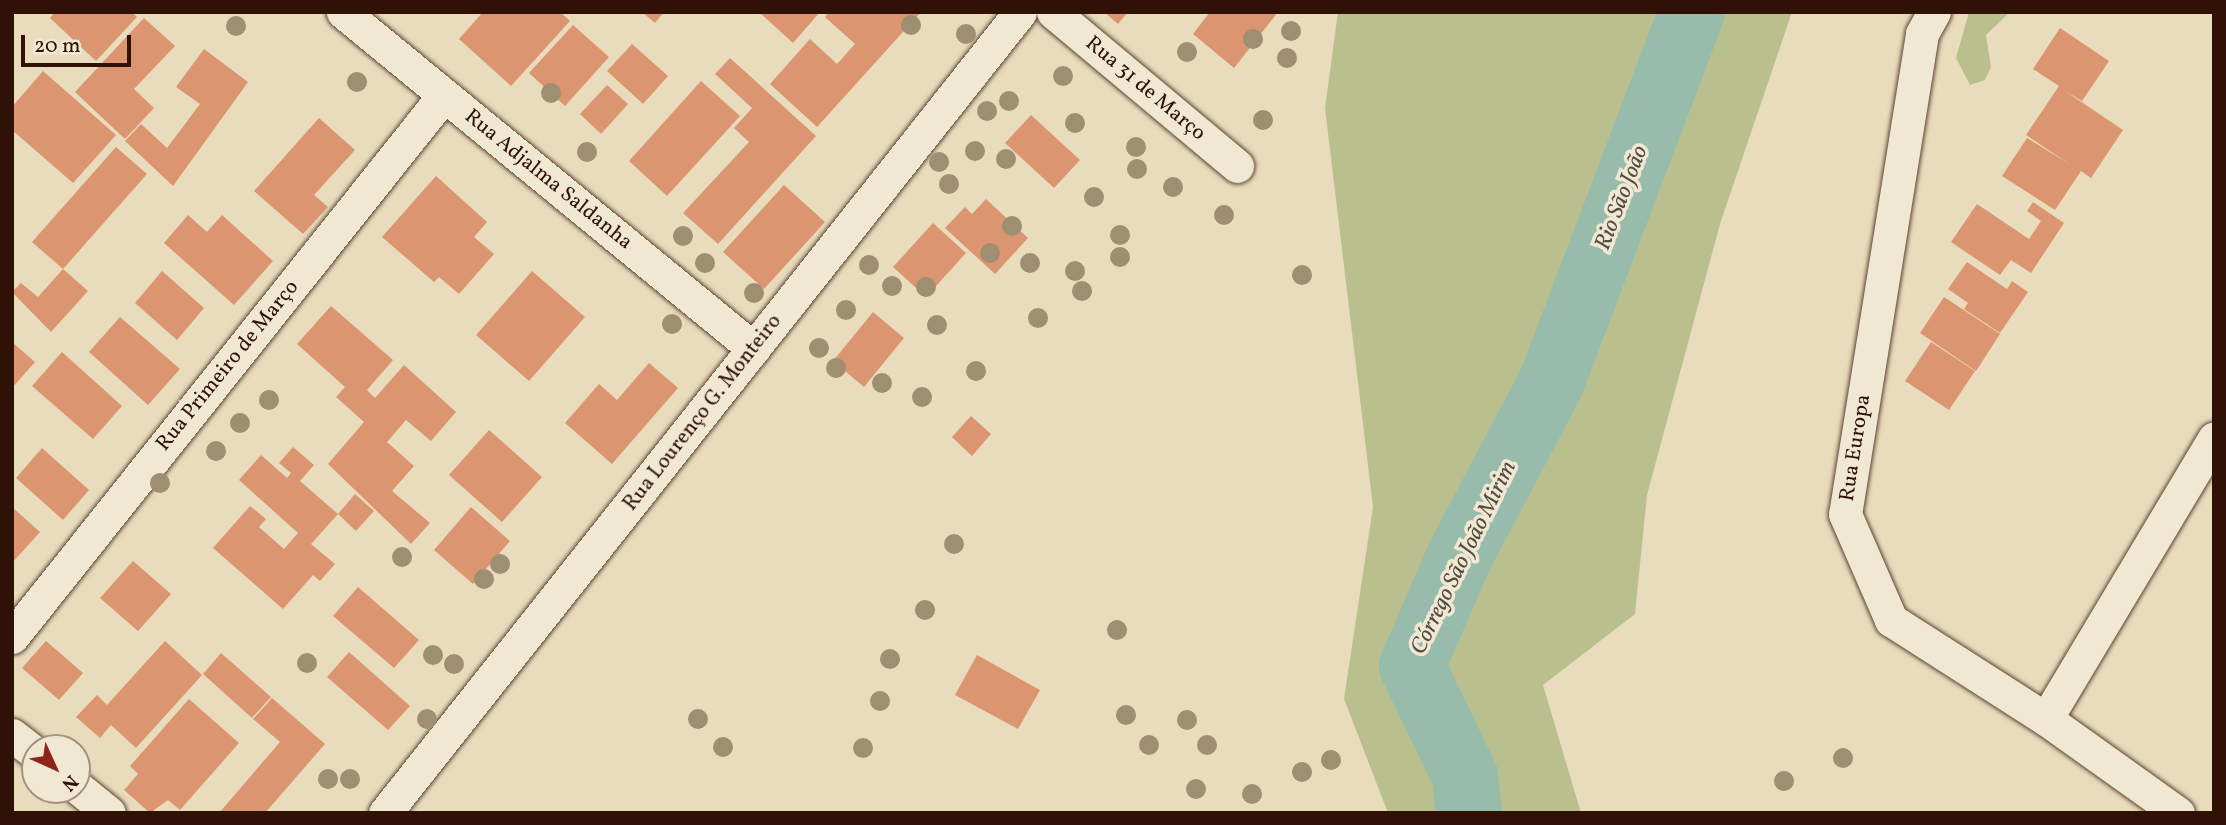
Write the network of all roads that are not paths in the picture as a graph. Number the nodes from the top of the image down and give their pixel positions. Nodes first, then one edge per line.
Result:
1 (343, 12) edge
2 (1020, 12) edge
3 (1053, 12) edge
4 (1934, 12) edge
5 (444, 95) junction
6 (1237, 166) dead end
7 (754, 349) junction
8 (2214, 438) edge
9 (12, 637) edge
10 (2046, 719) junction
11 (91, 798) edge
12 (109, 813) edge
13 (385, 813) edge
14 (2178, 813) edge

1 - 5 street, Rua Adjalma Saldanha
2 - 7 street, Rua Lourenço G. Monteiro
3 - 6 street, Rua 31 de Março
4 - 10 street, Rua Europa
5 - 7 street, Rua Adjalma Saldanha
5 - 9 street, Rua Primeiro de Março
7 - 13 street, Rua Lourenço G. Monteiro
8 - 10 street
10 - 14 street, Rua Europa
11 - 12 street

